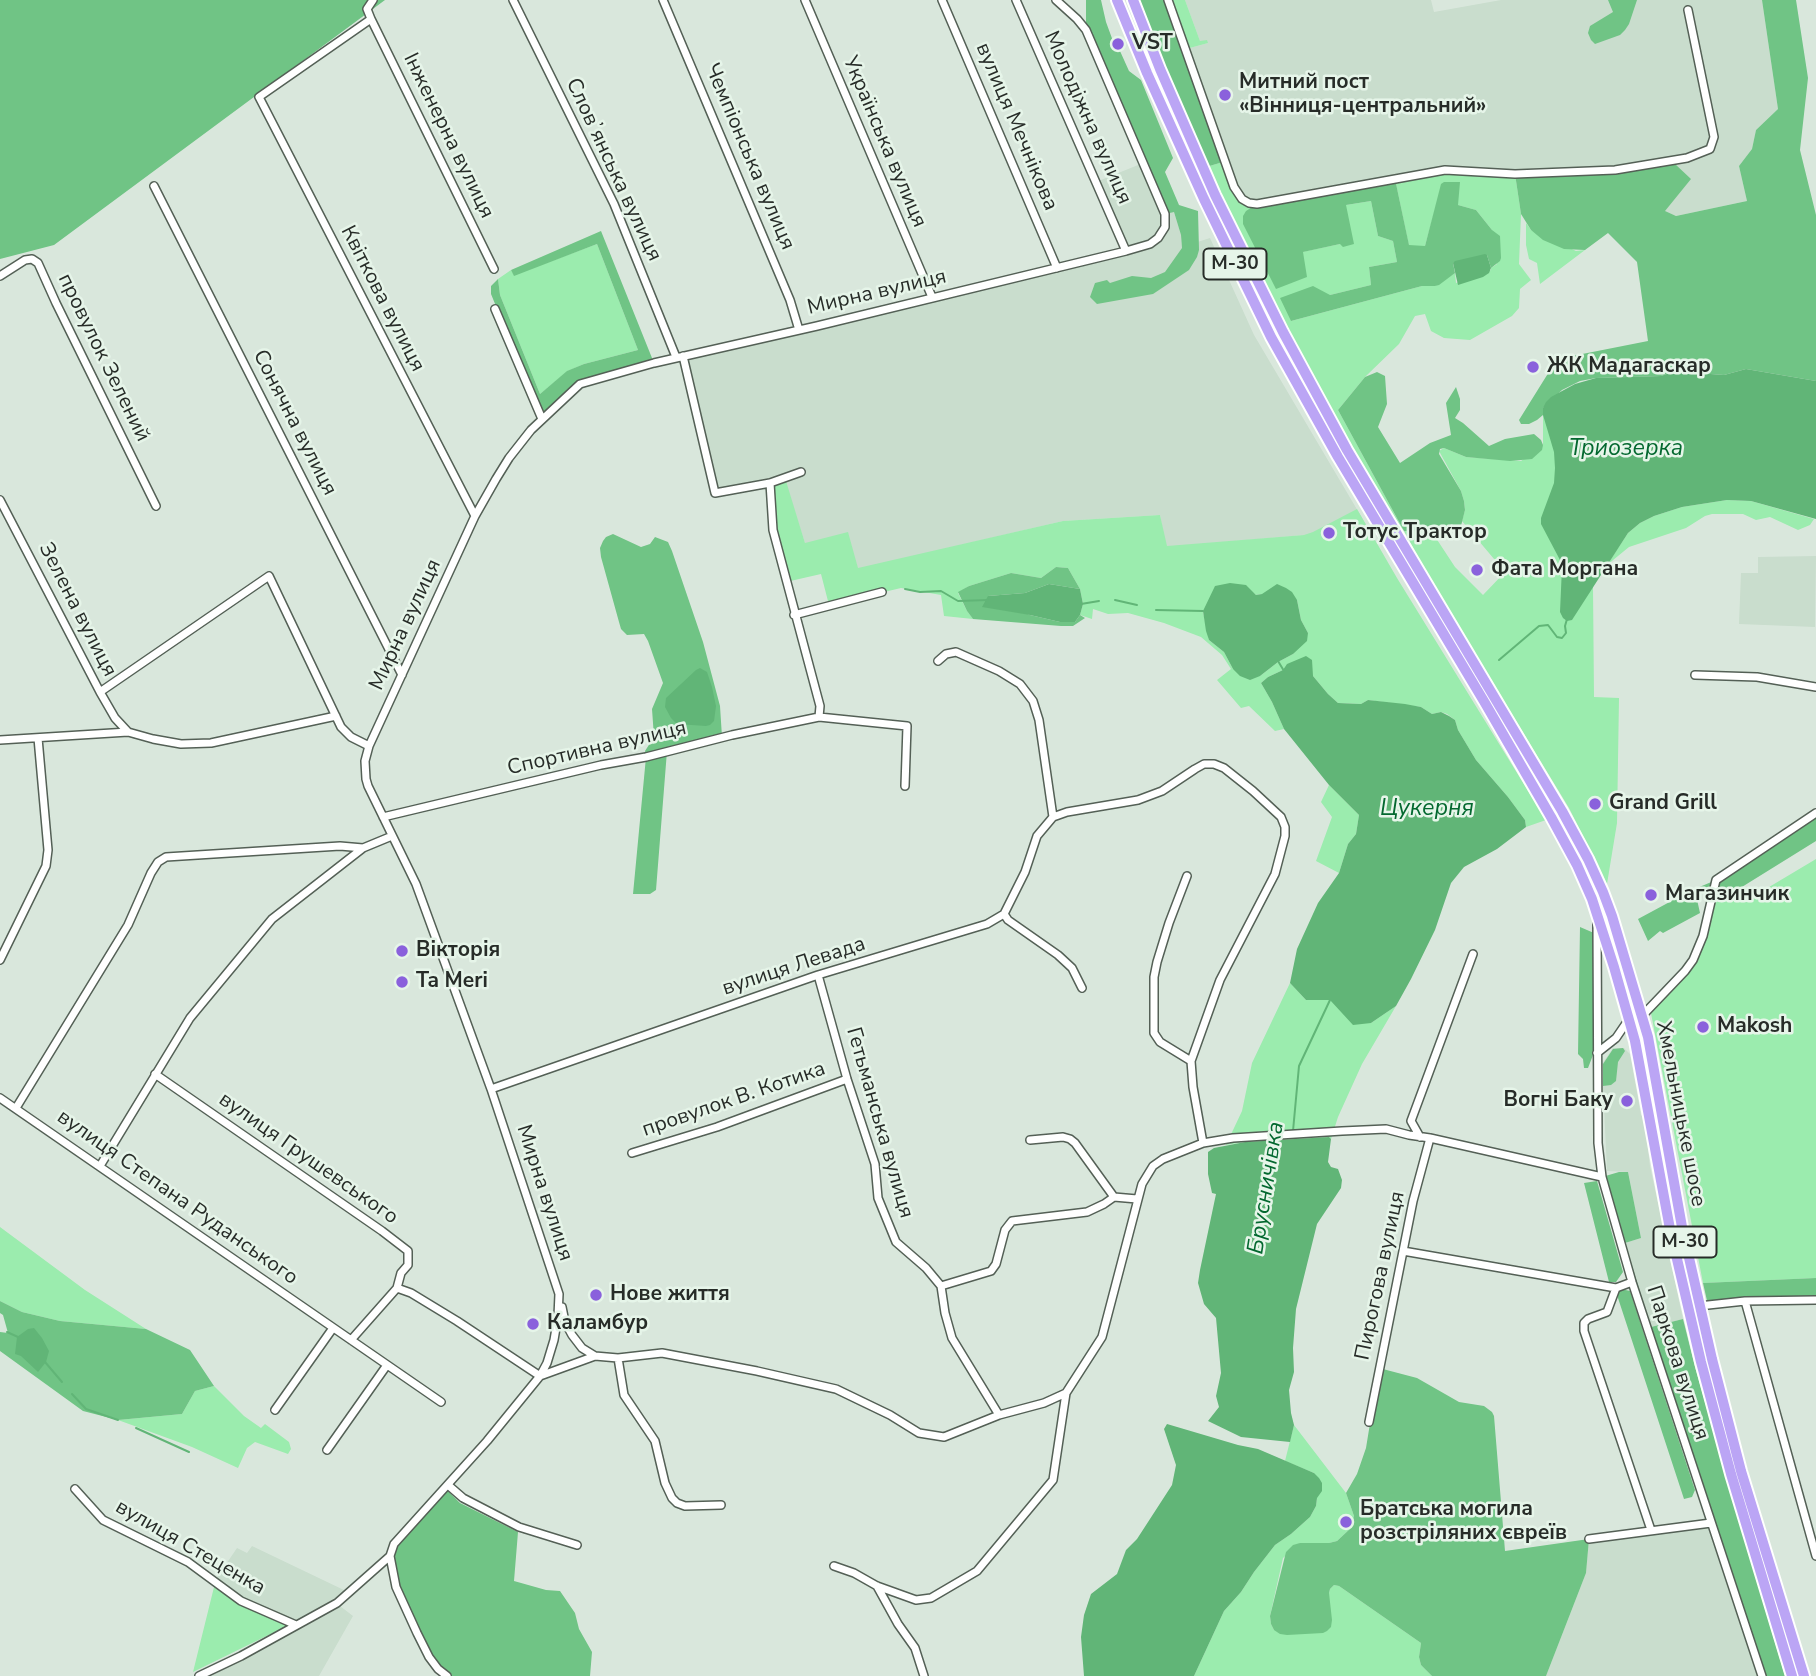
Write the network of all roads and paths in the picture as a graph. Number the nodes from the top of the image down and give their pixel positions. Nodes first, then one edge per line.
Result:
1 (373, 0) edge
2 (513, 0) edge
3 (663, 0) edge
4 (805, 0) edge
5 (942, 0) edge
6 (1016, 0) edge
7 (1056, 0) edge
8 (1117, 0) edge
9 (1133, 0) edge
10 (1168, 0) edge
11 (1688, 10) dead end
12 (371, 19) junction
13 (154, 186) dead end
14 (1126, 251) junction
15 (494, 268) dead end
16 (1057, 268) junction
17 (0, 276) edge
18 (932, 298) junction
19 (495, 309) dead end
20 (799, 330) junction
21 (680, 356) junction
22 (541, 419) junction
23 (801, 472) dead end
24 (770, 483) junction
25 (0, 500) edge
26 (156, 506) dead end
27 (475, 516) junction
28 (882, 593) dead end
29 (794, 615) junction
30 (938, 661) dead end
31 (402, 676) junction
32 (1695, 676) dead end
33 (1816, 687) edge
34 (100, 692) junction
35 (337, 716) junction
36 (819, 717) junction
37 (128, 732) junction
38 (37, 738) junction
39 (0, 740) edge
40 (369, 746) junction
41 (905, 786) dead end
42 (1816, 813) edge
43 (383, 817) junction
44 (1053, 817) junction
45 (392, 836) junction
46 (363, 848) junction
47 (1187, 876) dead end
48 (1004, 914) junction
49 (1598, 915) junction
50 (1474, 954) dead end
51 (0, 960) edge
52 (818, 975) junction
53 (1082, 988) dead end
54 (1642, 1016) junction
55 (1629, 1019) junction
56 (1597, 1053) junction
57 (1191, 1061) junction
58 (155, 1074) junction
59 (847, 1079) junction
60 (491, 1088) junction
61 (0, 1098) edge
62 (16, 1108) junction
63 (1420, 1137) junction
64 (1430, 1138) junction
65 (1030, 1140) dead end
66 (1203, 1143) junction
67 (632, 1153) dead end
68 (100, 1166) junction
69 (1602, 1177) junction
70 (1114, 1197) junction
71 (1137, 1199) junction
72 (1403, 1251) junction
73 (1632, 1282) junction
74 (941, 1286) junction
75 (1616, 1287) junction
76 (397, 1288) junction
77 (559, 1294) junction
78 (1816, 1300) edge
79 (1745, 1301) junction
80 (1699, 1306) junction
81 (333, 1328) junction
82 (351, 1340) junction
83 (595, 1356) junction
84 (618, 1358) junction
85 (387, 1365) junction
86 (540, 1376) junction
87 (1066, 1393) junction
88 (441, 1402) dead end
89 (275, 1410) dead end
90 (999, 1415) junction
91 (1369, 1422) dead end
92 (327, 1450) dead end
93 (448, 1485) junction
94 (75, 1489) dead end
95 (721, 1505) dead end
96 (1711, 1523) junction
97 (1651, 1530) junction
98 (1589, 1539) dead end
99 (577, 1545) dead end
100 (390, 1556) junction
101 (1816, 1556) edge
102 (834, 1566) dead end
103 (877, 1586) junction
104 (296, 1625) junction
105 (198, 1676) edge
106 (447, 1676) edge
107 (924, 1676) edge
108 (1762, 1676) edge
109 (1792, 1676) edge
110 (1804, 1676) edge

1 - 12 street
2 - 21 street, Словʼянська вулиця
3 - 20 street, Чемпіонська вулиця
4 - 18 street, Українська вулиця
5 - 16 street, вулиця Мечнікова
6 - 14 street, Молодіжна вулиця
7 - 14 street, Мирна вулиця
8 - 49 highway, Хмельницьке шосе / М-30
9 - 54 highway, Хмельницьке шосе / М-30
10 - 11 street
12 - 15 street, Інженерна вулиця
12 - 27 street, Квіткова вулиця
13 - 31 street, Сонячна вулиця
14 - 16 street, Мирна вулиця
16 - 18 street, Мирна вулиця
17 - 26 street, провулок Зелений
18 - 20 street, Мирна вулиця
19 - 22 street
20 - 21 street, Мирна вулиця
21 - 22 street, Мирна вулиця
21 - 24 street
22 - 27 street, Мирна вулиця
23 - 24 street
24 - 29 street
25 - 34 street, Зелена вулиця
27 - 31 street, Мирна вулиця
28 - 29 street
29 - 36 street
30 - 44 street
31 - 40 street, Мирна вулиця
32 - 33 street
34 - 35 street
34 - 37 street, Зелена вулиця
35 - 37 street
35 - 40 street
36 - 41 street, Спортивна вулиця
36 - 43 street, Спортивна вулиця
37 - 38 street
38 - 39 street
38 - 51 street
40 - 43 street, Мирна вулиця
42 - 54 street
43 - 45 street, Мирна вулиця
44 - 48 street
44 - 57 street
45 - 46 street
45 - 60 street, Мирна вулиця
46 - 58 street
46 - 62 street
47 - 57 street
48 - 52 street, вулиця Левада
48 - 53 street
49 - 55 highway, Хмельницьке шосе / М-30
49 - 56 street, Паркова вулиця
50 - 63 street
52 - 59 street, Гетьманська вулиця
52 - 60 street, вулиця Левада
54 - 55 highway
54 - 80 highway, Хмельницьке шосе / М-30
55 - 56 street
55 - 109 highway, Хмельницьке шосе / М-30
56 - 69 street, Паркова вулиця
57 - 66 street
58 - 68 street
58 - 76 street, вулиця Грушевського
59 - 67 street, провулок В. Котика
59 - 74 street, Гетьманська вулиця
60 - 77 street, Мирна вулиця
61 - 62 street, вулиця Степана Руданського
62 - 68 street, вулиця Степана Руданського
63 - 64 street
63 - 66 street
64 - 69 street
64 - 72 street, Пирогова вулиця
65 - 70 street
66 - 71 street
68 - 81 street, вулиця Степана Руданського
69 - 73 street, Паркова вулиця
70 - 71 street
70 - 74 street
71 - 87 street
72 - 75 street
72 - 91 street, Пирогова вулиця
73 - 75 street
73 - 96 street, Паркова вулиця
74 - 90 street
75 - 97 street
76 - 82 street, вулиця Грушевського
76 - 86 street
77 - 83 street
77 - 86 street, Мирна вулиця
78 - 79 street
79 - 80 street
79 - 101 street
80 - 110 highway, Хмельницьке шосе / М-30
81 - 82 street, вулиця Степана Руданського
81 - 89 street
82 - 85 street, вулиця Степана Руданського
83 - 84 street
83 - 86 street
84 - 90 street
84 - 95 street
85 - 88 street, вулиця Степана Руданського
85 - 92 street
86 - 93 street, Мирна вулиця
87 - 90 street
87 - 103 street
93 - 99 street
93 - 100 street, Мирна вулиця
94 - 104 street, вулиця Стеценка
96 - 97 street
96 - 108 street, Паркова вулиця
97 - 98 street
100 - 104 street, Мирна вулиця
100 - 106 street
102 - 103 street
103 - 107 street
104 - 105 street, Мирна вулиця

